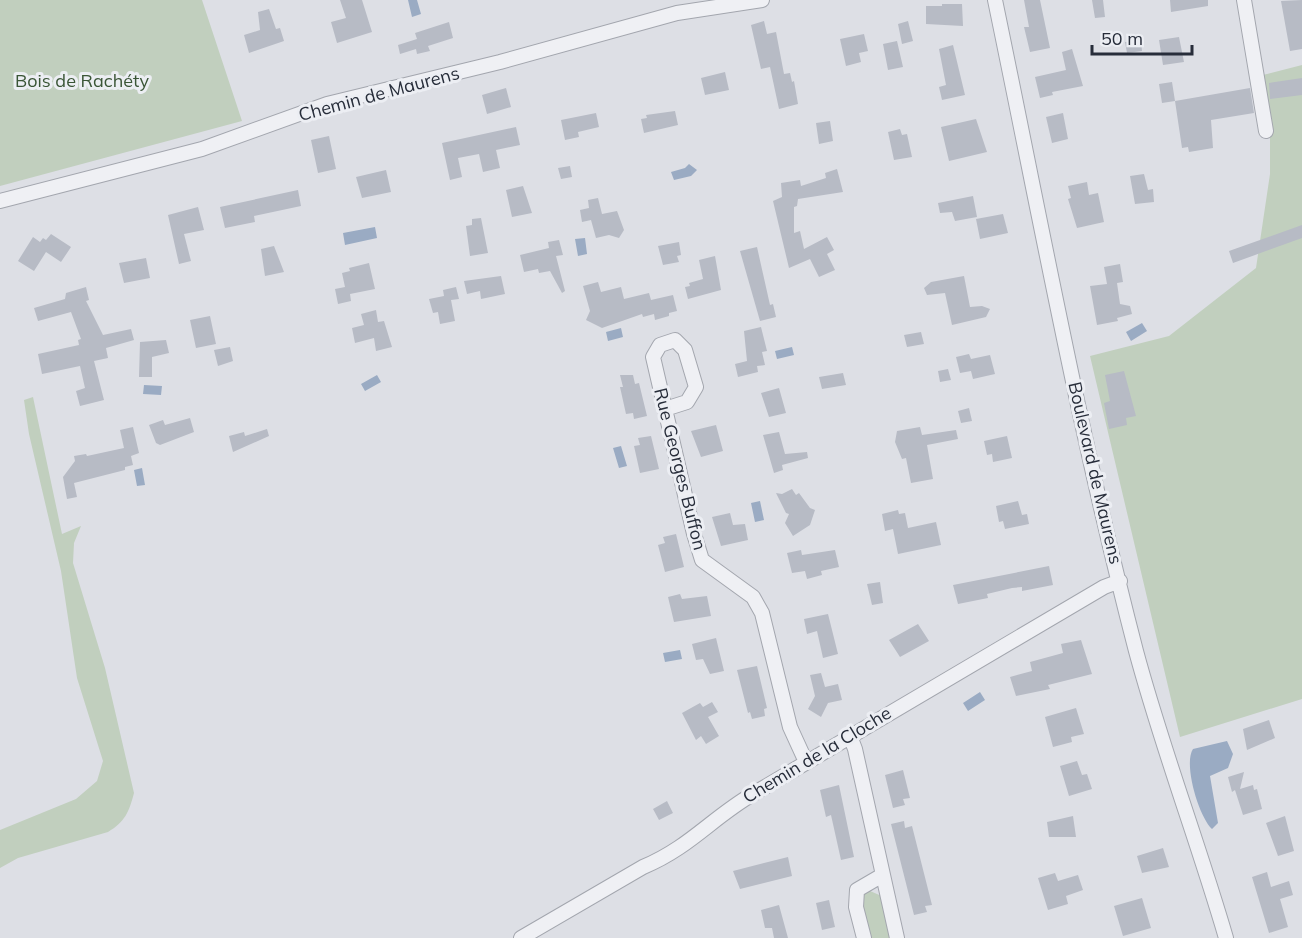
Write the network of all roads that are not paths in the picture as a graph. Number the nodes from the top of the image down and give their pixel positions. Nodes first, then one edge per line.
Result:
1 (762, 0) edge
2 (995, 0) edge
3 (1244, 0) edge
4 (1266, 131) dead end
5 (0, 201) edge
6 (665, 409) junction
7 (1120, 581) junction
8 (849, 736) junction
9 (806, 762) junction
10 (882, 876) junction
11 (521, 938) edge
12 (864, 938) edge
13 (897, 938) edge
14 (1226, 938) edge

1 - 5 street, Chemin de Maurens
2 - 7 street, Boulevard de Maurens
3 - 4 street
6 - 6 street, Rue Georges Buffon
6 - 9 street, Rue Georges Buffon
7 - 8 street, Chemin de la Cloche
7 - 14 street, Boulevard de Maurens
8 - 9 street, Chemin de la Cloche
8 - 10 street
9 - 11 street, Chemin de la Cloche
10 - 12 street
10 - 13 street

